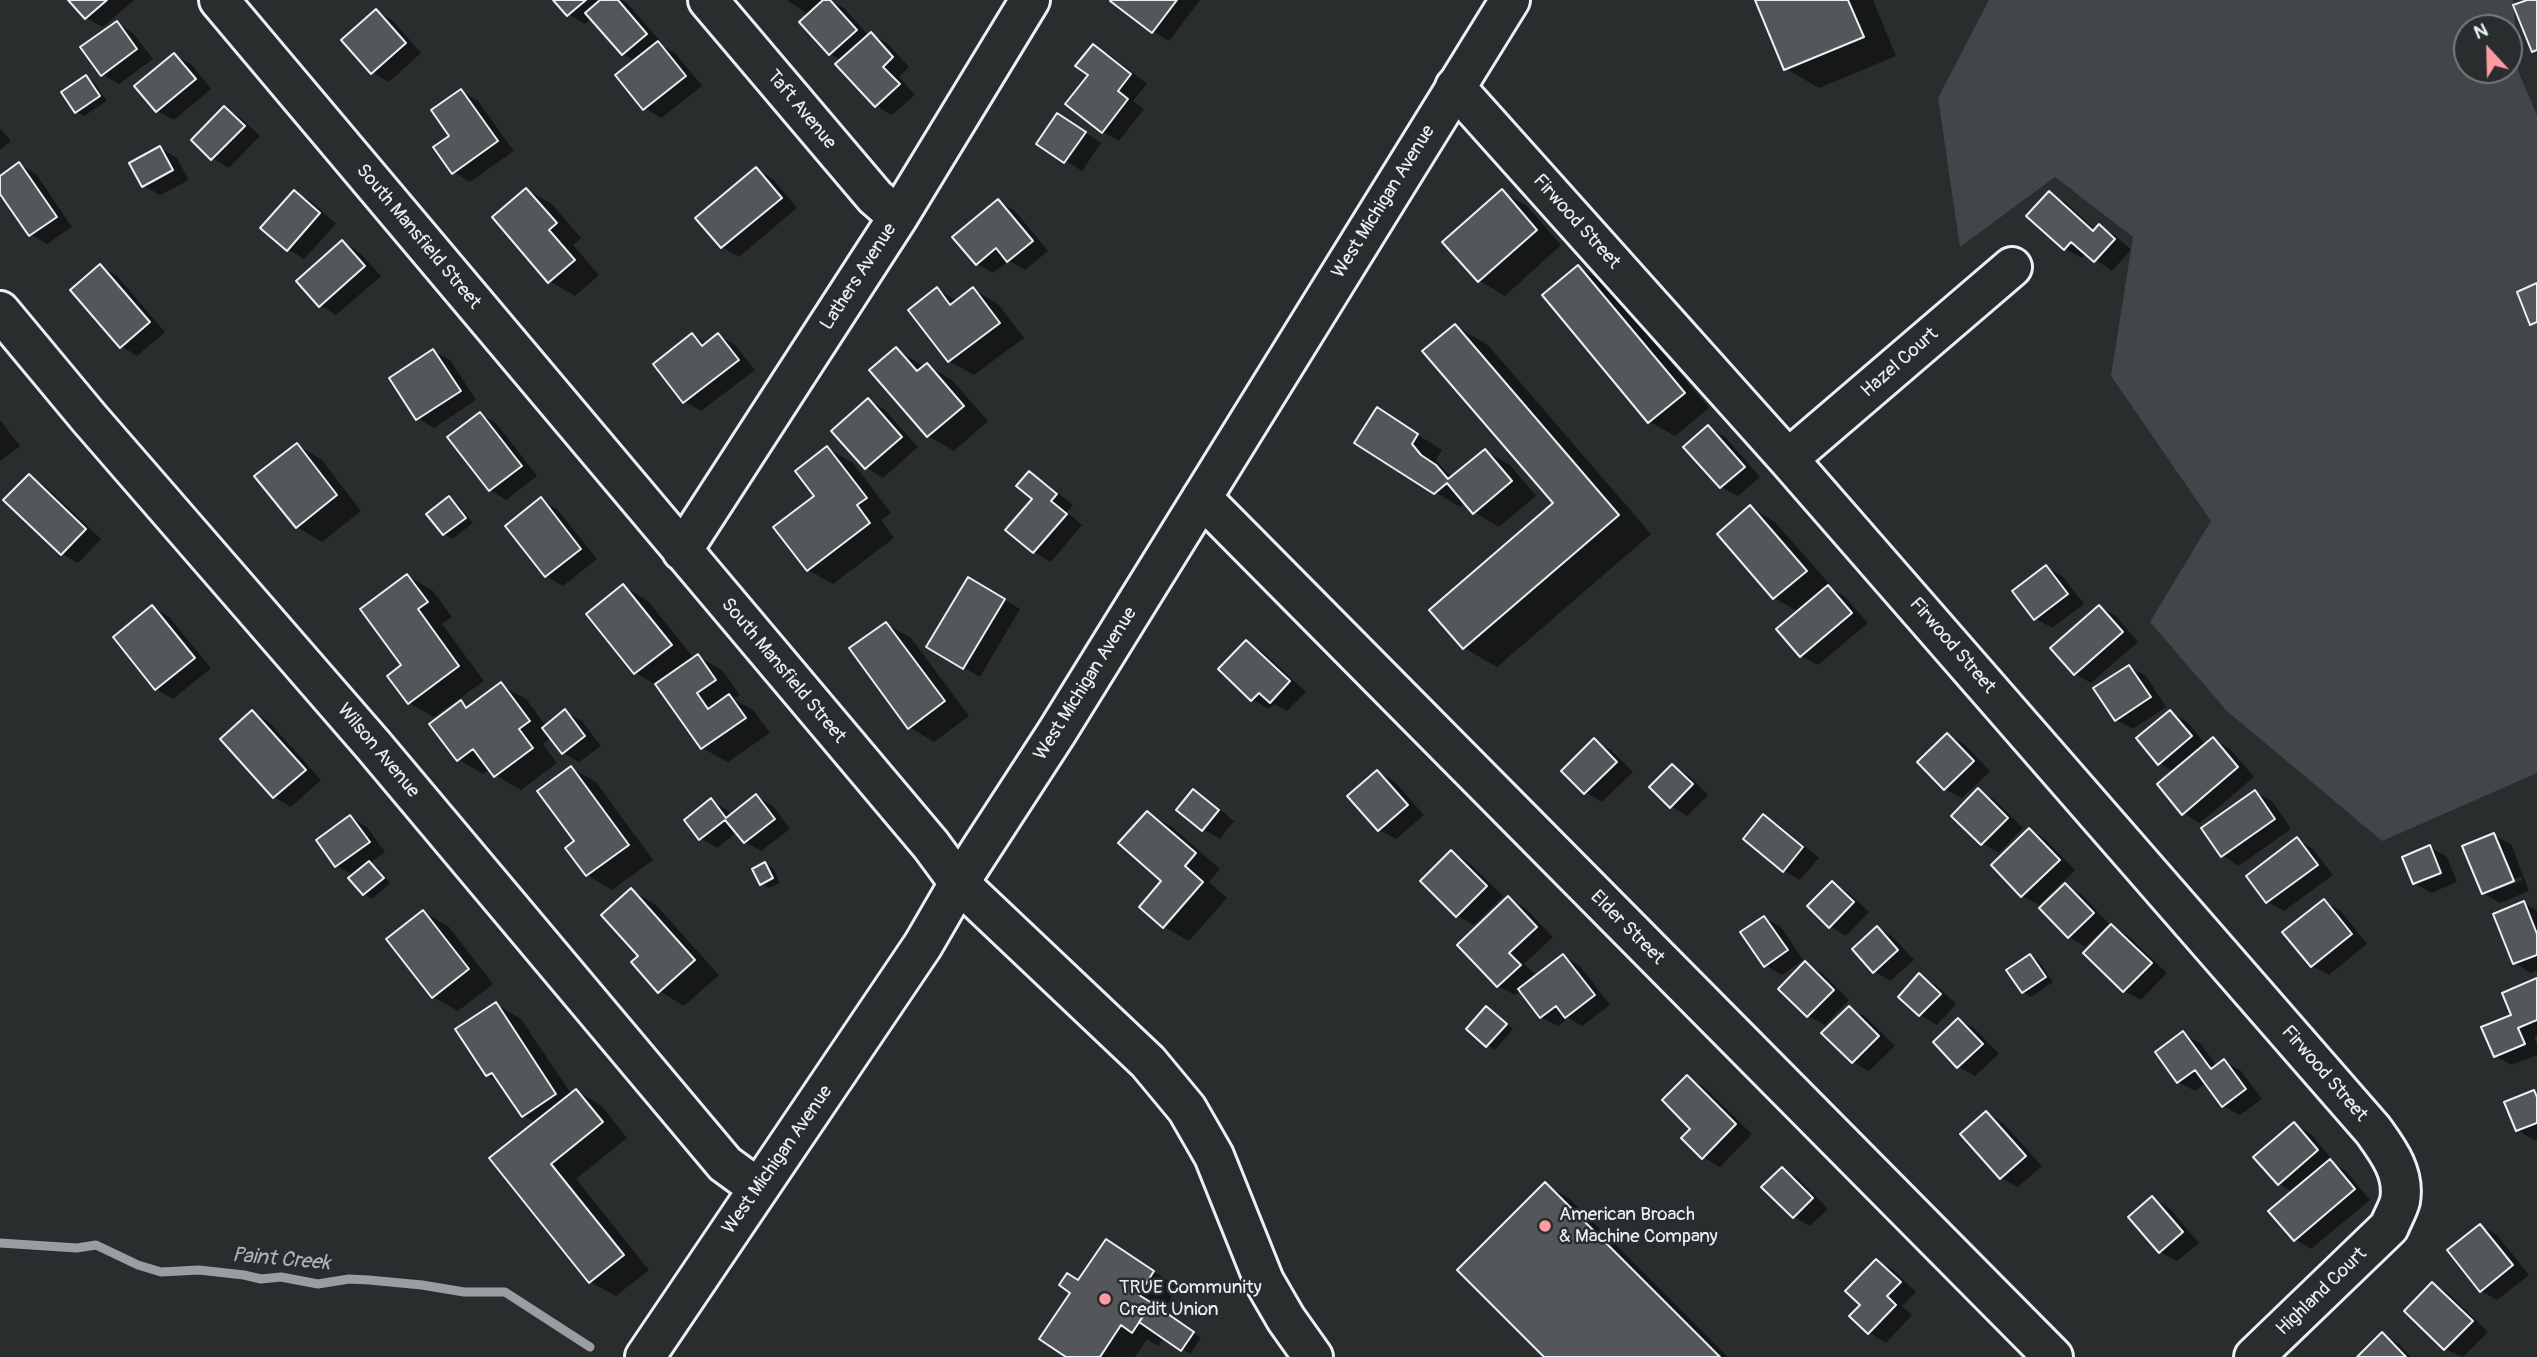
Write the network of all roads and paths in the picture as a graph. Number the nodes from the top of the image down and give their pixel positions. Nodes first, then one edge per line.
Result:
1 (219, 0) edge
2 (708, 0) edge
3 (1030, 0) edge
4 (1510, 0) edge
5 (1455, 87) junction
6 (898, 217) junction
7 (2011, 267) dead end
8 (0, 311) edge
9 (1788, 459) junction
10 (1202, 498) junction
11 (682, 551) junction
12 (959, 883) junction
13 (758, 1188) junction
14 (2389, 1227) joint
15 (645, 1357) edge
16 (1313, 1357) edge
17 (2053, 1357) edge
18 (2254, 1357) edge

1 - 11 street, South Mansfield Street
2 - 6 street, Taft Avenue
3 - 6 street, Lathers Avenue
4 - 5 street, West Michigan Avenue
5 - 9 street, Firwood Street
5 - 10 street, West Michigan Avenue
6 - 11 street, Lathers Avenue
7 - 9 street, Hazel Court
8 - 13 street, Wilson Avenue
9 - 14 street, Firwood Street
10 - 12 street, West Michigan Avenue
10 - 17 street, Elder Street
11 - 12 street, South Mansfield Street
12 - 13 street, West Michigan Avenue
12 - 16 street, South Mansfield Street
13 - 15 street, West Michigan Avenue
14 - 18 street, Highland Court

